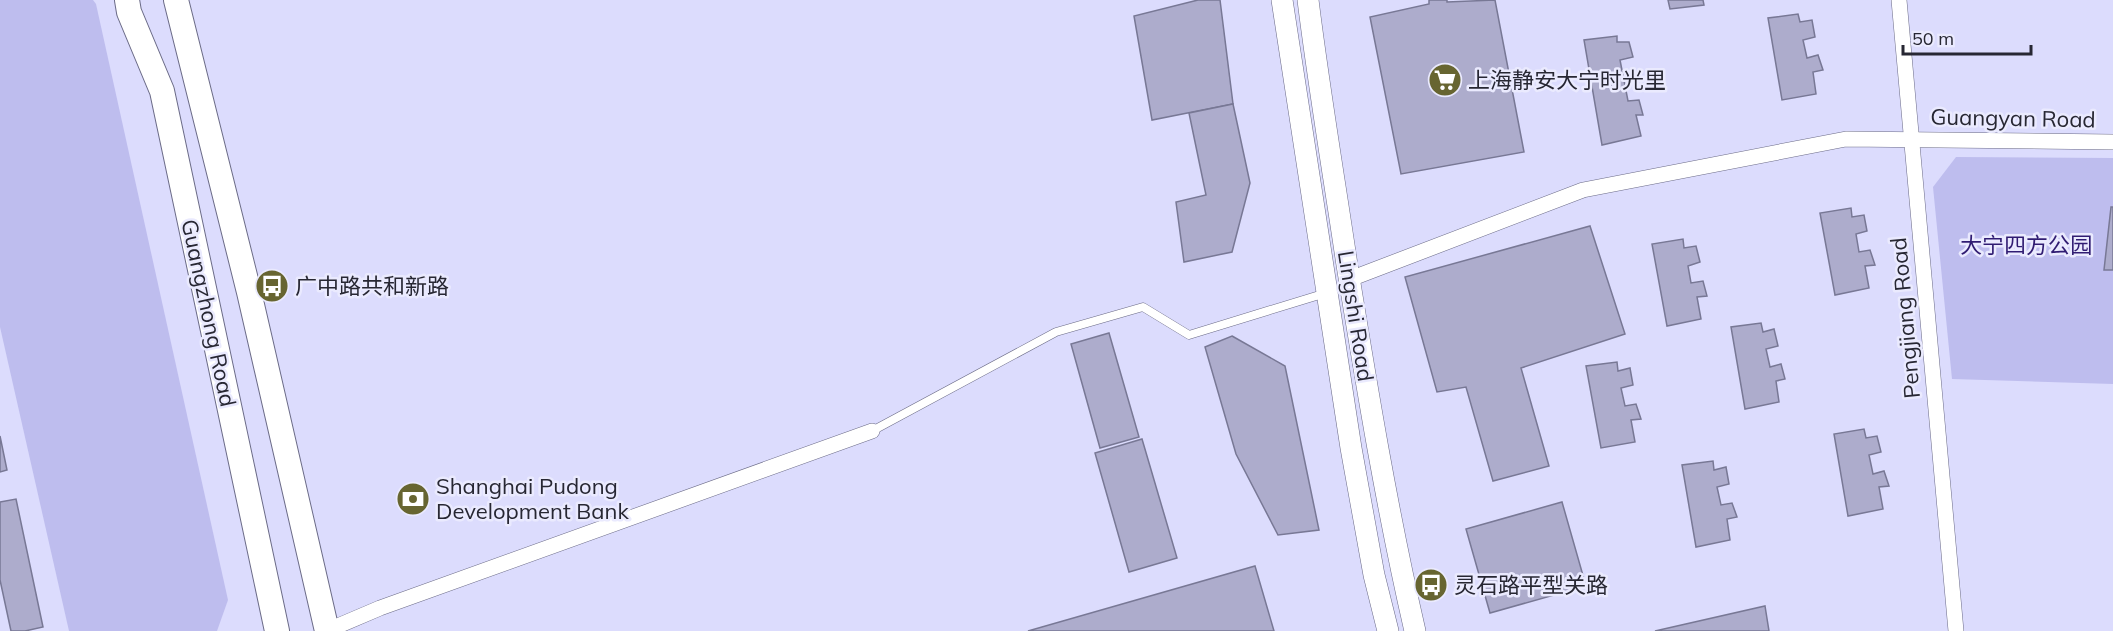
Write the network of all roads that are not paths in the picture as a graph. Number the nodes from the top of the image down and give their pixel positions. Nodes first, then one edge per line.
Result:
1 (127, 0) edge
2 (176, 0) edge
3 (1282, 0) edge
4 (1308, 0) edge
5 (1899, 0) edge
6 (1911, 139) junction
7 (2113, 142) edge
8 (1350, 279) junction
9 (1326, 293) junction
10 (872, 431) joint
11 (277, 631) edge
12 (326, 631) edge
13 (1388, 631) edge
14 (1415, 631) edge
15 (1956, 631) edge

1 - 11 main road, Guangzhong Road
2 - 12 main road, Guangzhong Road
3 - 9 main road, Lingshi Road
4 - 8 main road, Lingshi Road
5 - 6 street, Pengjiang Road
6 - 7 street, Guangyan Road
6 - 8 street, Guangyan Road
6 - 15 street, Pengjiang Road
8 - 14 main road, Lingshi Road
9 - 10 lane
9 - 13 main road, Lingshi Road
10 - 12 street

